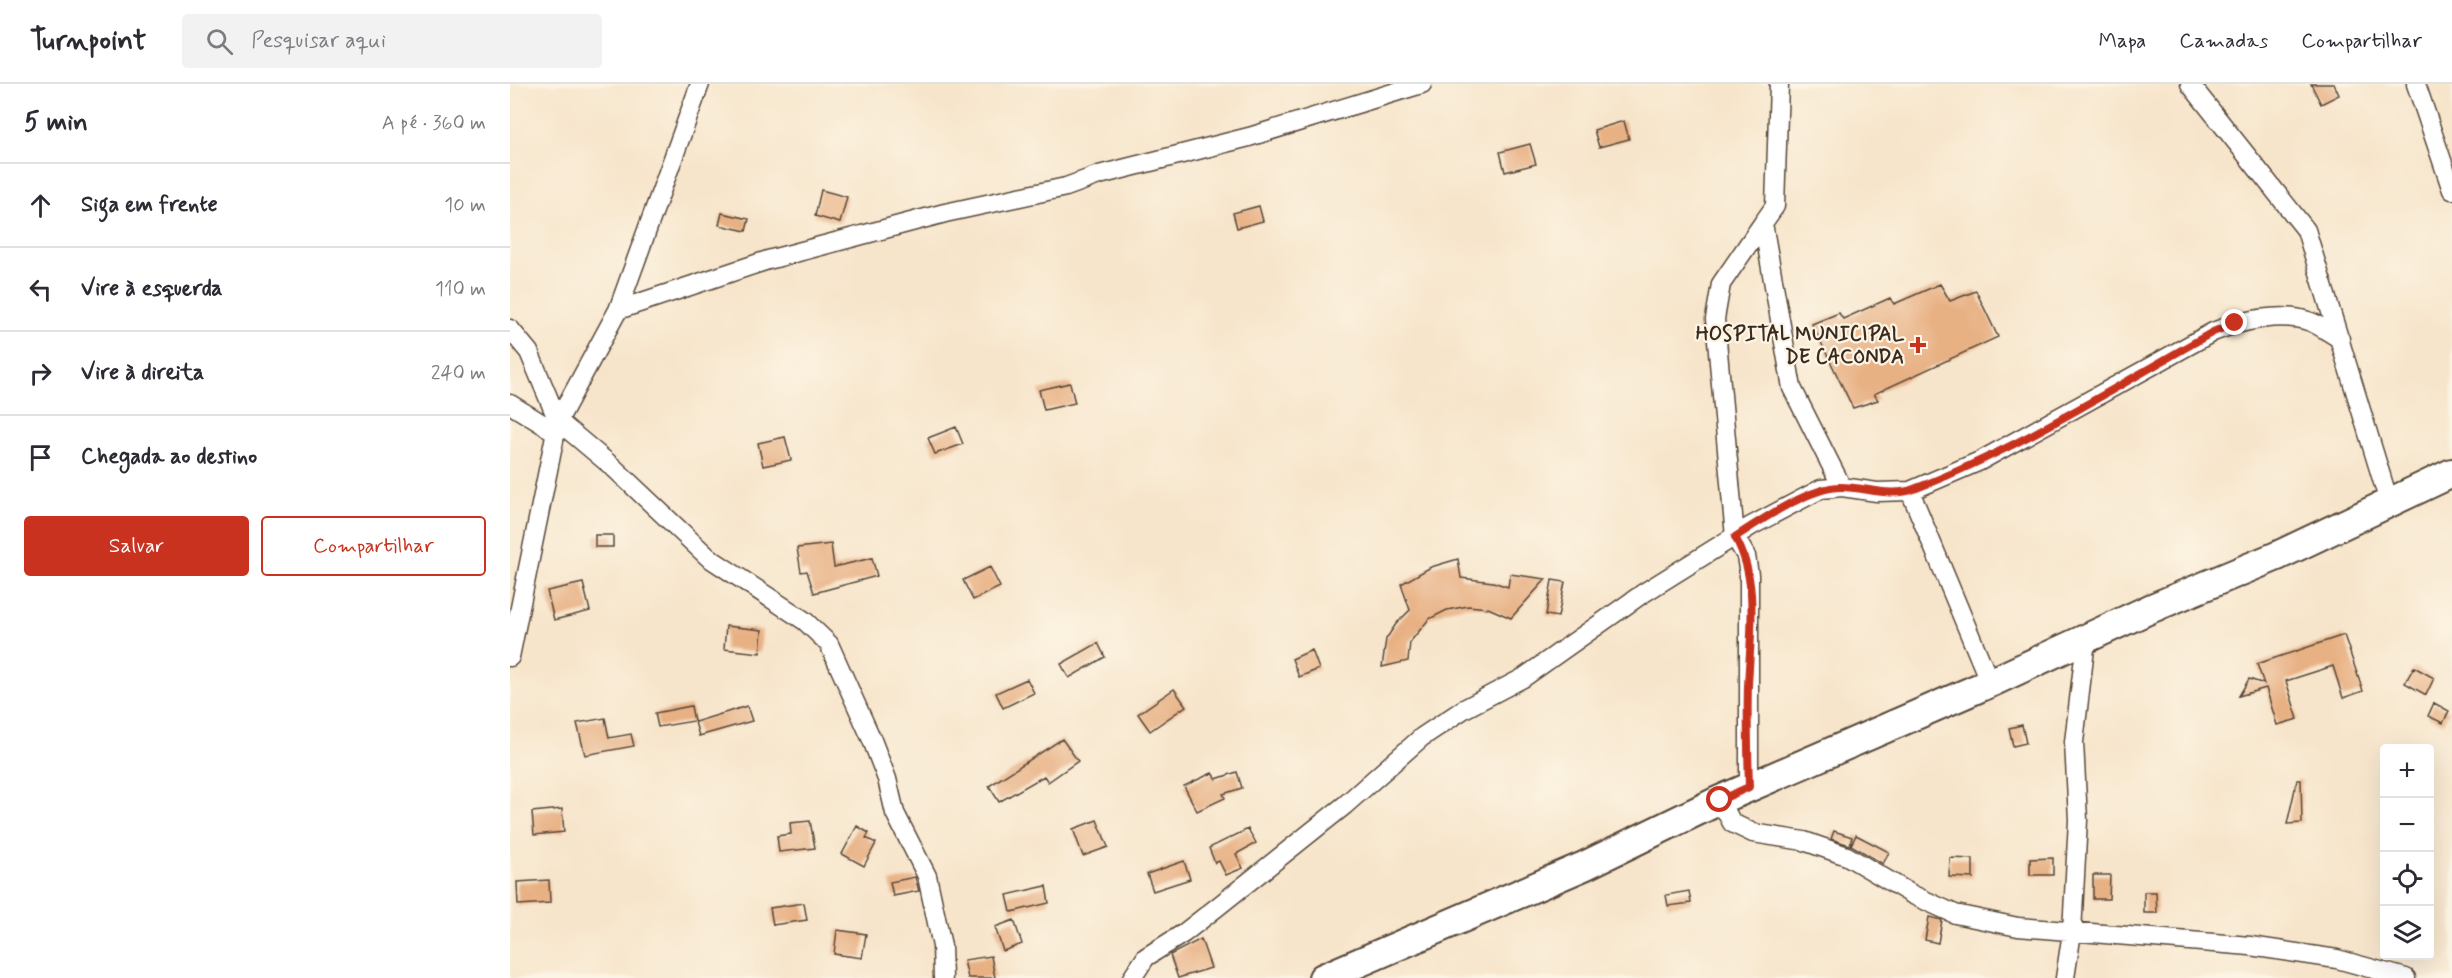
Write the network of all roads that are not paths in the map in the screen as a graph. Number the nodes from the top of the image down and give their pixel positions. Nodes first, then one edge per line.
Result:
1 (700, 84) edge
2 (1422, 84) edge
3 (1779, 84) edge
4 (2190, 84) edge
5 (2416, 84) edge
6 (2452, 190) edge
7 (1763, 223) junction
8 (618, 310) junction
9 (510, 329) edge
10 (2340, 339) junction
11 (510, 404) edge
12 (558, 427) junction
13 (2452, 473) edge
14 (1842, 487) junction
15 (1910, 491) junction
16 (2390, 502) junction
17 (1735, 537) junction
18 (2086, 640) junction
19 (510, 657) edge
20 (1990, 683) junction
21 (1749, 787) junction
22 (1720, 800) junction
23 (2072, 932) junction
24 (943, 978) edge
25 (1132, 978) edge
26 (1323, 978) edge
27 (2065, 978) edge
28 (2406, 978) edge

1 - 8 street
2 - 8 street
3 - 7 street
4 - 10 street
5 - 6 street
7 - 14 street
7 - 17 street
8 - 12 street
9 - 12 street
10 - 15 street
10 - 16 street
11 - 12 street
12 - 19 street
12 - 24 street
13 - 16 main road
14 - 15 street
14 - 17 street
15 - 20 street
16 - 18 main road
17 - 21 street
17 - 25 street
18 - 20 main road
18 - 23 street
20 - 21 main road
21 - 22 main road
22 - 23 street
22 - 26 main road
23 - 27 street
23 - 28 street

